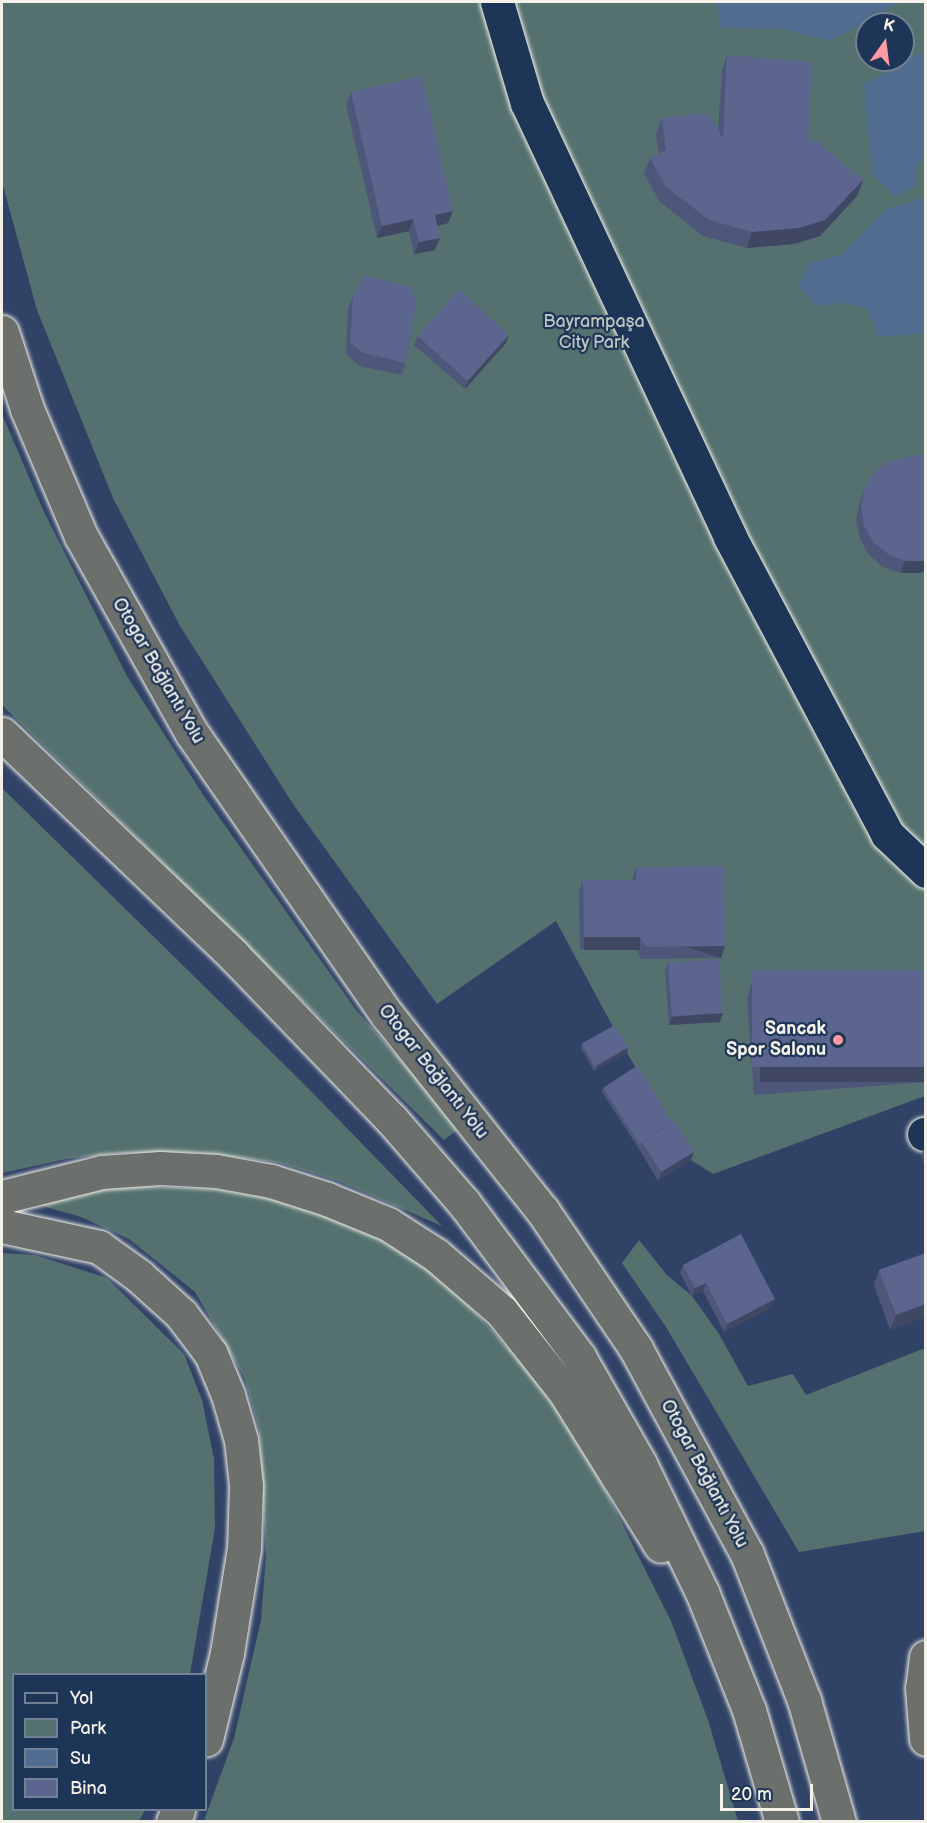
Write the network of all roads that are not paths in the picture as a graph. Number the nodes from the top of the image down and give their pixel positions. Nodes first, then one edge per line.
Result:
1 (496, 2) edge
2 (2, 332) edge
3 (2, 734) edge
4 (926, 871) edge
5 (2, 1197) edge
6 (2, 1226) edge
7 (702, 1593) junction
8 (926, 1657) edge
9 (207, 1735) edge
10 (926, 1739) edge
11 (782, 1821) edge
12 (839, 1821) edge

1 - 4 lane
2 - 12 highway, Otogar Bağlantı Yolu
3 - 7 highway
5 - 7 highway
6 - 9 highway
7 - 11 highway
8 - 10 highway

